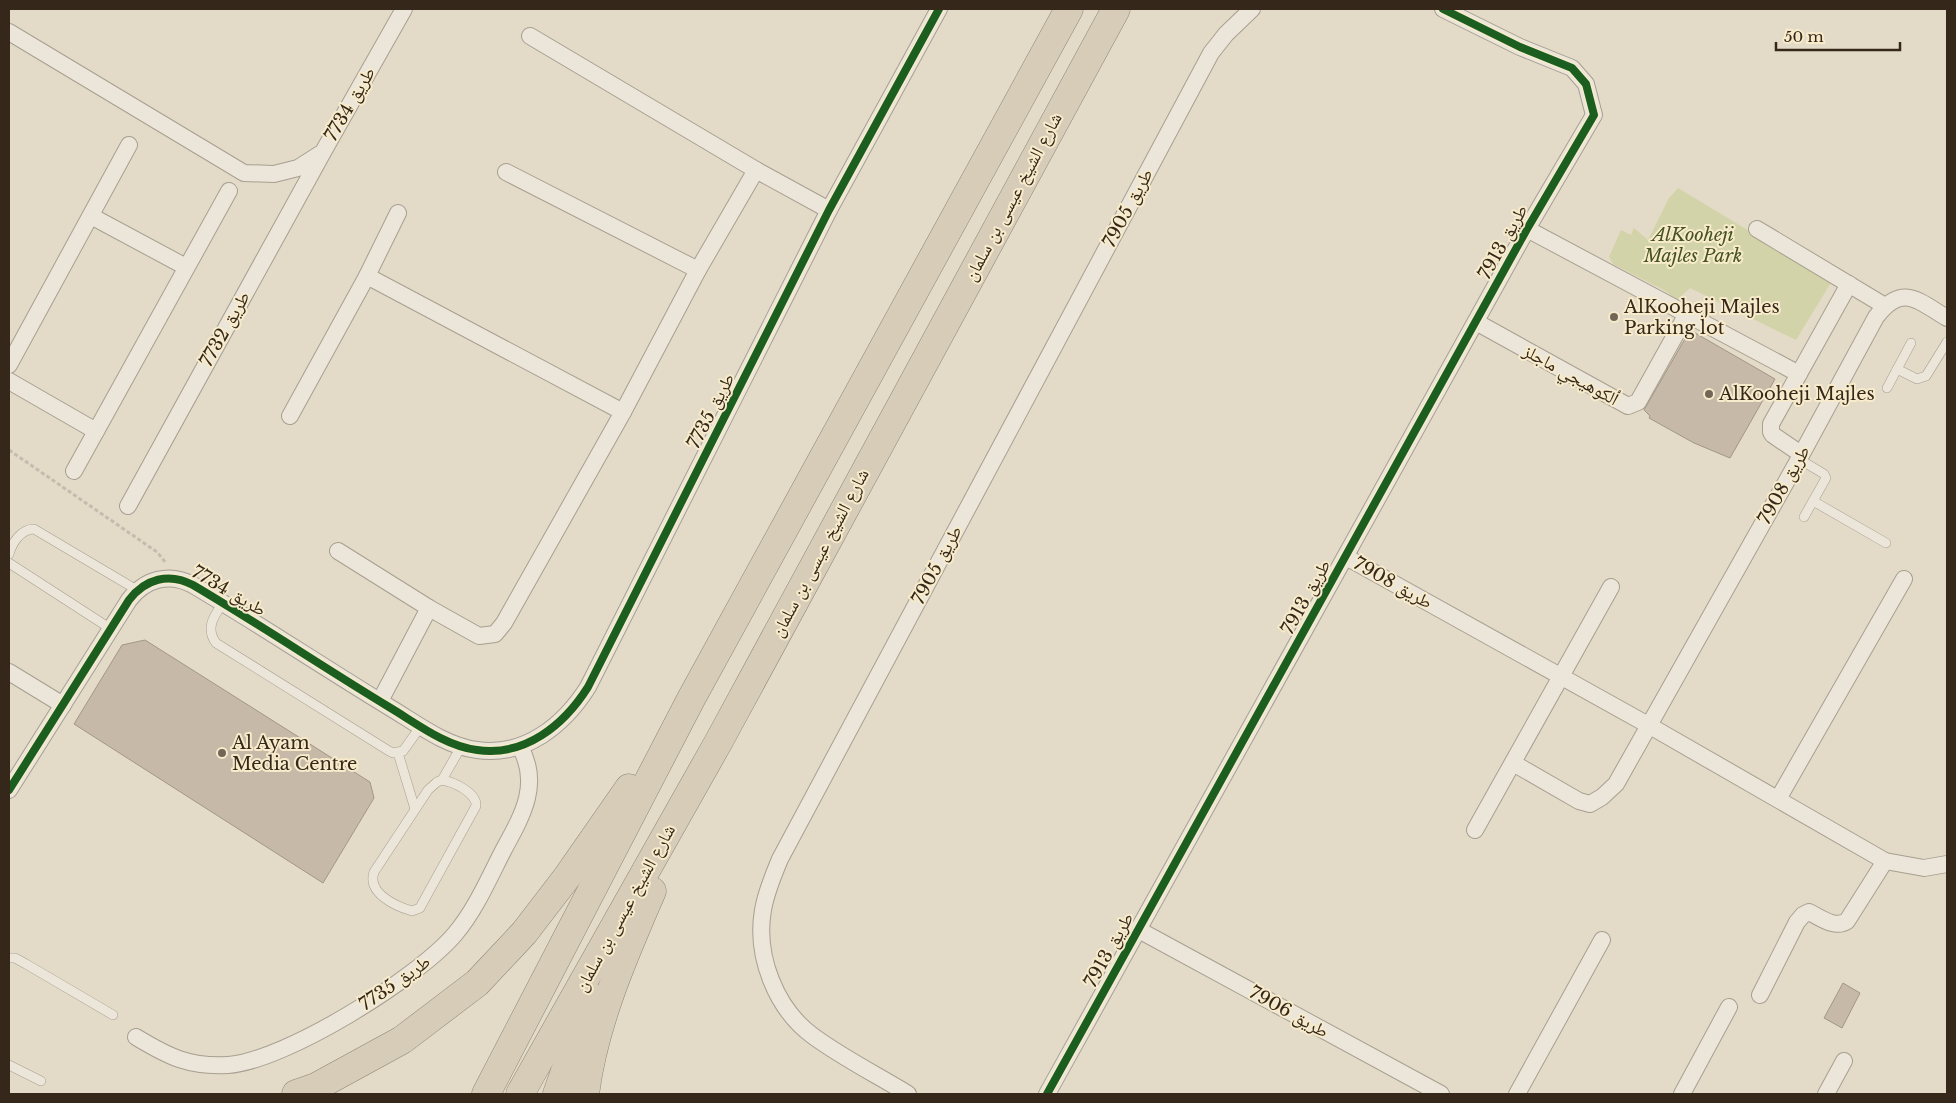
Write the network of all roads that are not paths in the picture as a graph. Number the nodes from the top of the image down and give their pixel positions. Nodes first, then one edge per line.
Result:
1 (404, 9) edge
2 (939, 9) edge
3 (1069, 9) edge
4 (1116, 9) edge
5 (1252, 9) edge
6 (1443, 9) edge
7 (9, 32) edge
8 (530, 36) dead end
9 (129, 145) dead end
10 (323, 152) junction
11 (756, 170) junction
12 (506, 172) dead end
13 (229, 191) dead end
14 (829, 210) junction
15 (398, 213) dead end
16 (91, 216) junction
17 (1527, 229) junction
18 (1757, 229) dead end
19 (186, 267) junction
20 (698, 270) junction
21 (367, 276) junction
22 (1847, 286) junction
23 (1885, 306) junction
24 (1687, 314) junction
25 (1947, 318) edge
26 (1476, 322) junction
27 (1947, 342) edge
28 (1911, 343) dead end
29 (9, 365) edge
30 (1897, 369) junction
31 (1799, 374) junction
32 (9, 381) edge
33 (1887, 388) dead end
34 (623, 412) junction
35 (290, 416) dead end
36 (96, 431) junction
37 (1800, 456) junction
38 (74, 471) dead end
39 (1813, 501) junction
40 (128, 506) dead end
41 (1804, 517) dead end
42 (1886, 543) dead end
43 (338, 551) dead end
44 (9, 554) edge
45 (1346, 557) junction
46 (9, 563) edge
47 (1904, 579) dead end
48 (1611, 587) dead end
49 (137, 590) junction
50 (224, 603) junction
51 (429, 608) junction
52 (111, 629) junction
53 (9, 672) edge
54 (1561, 676) junction
55 (691, 699) junction
56 (380, 701) junction
57 (63, 705) junction
58 (421, 726) junction
59 (1650, 726) junction
60 (718, 741) junction
61 (458, 746) junction
62 (520, 747) junction
63 (398, 753) junction
64 (1513, 763) junction
65 (442, 780) junction
66 (9, 790) edge
67 (1778, 799) junction
68 (416, 809) junction
69 (1475, 830) dead end
70 (1885, 861) junction
71 (1947, 864) edge
72 (630, 899) junction
73 (1137, 929) junction
74 (1602, 940) dead end
75 (602, 947) junction
76 (9, 958) edge
77 (1760, 995) dead end
78 (1729, 1007) dead end
79 (113, 1015) dead end
80 (136, 1037) dead end
81 (511, 1046) junction
82 (1844, 1061) dead end
83 (9, 1066) edge
84 (41, 1081) dead end
85 (296, 1094) edge
86 (476, 1094) edge
87 (486, 1094) edge
88 (520, 1094) edge
89 (536, 1094) edge
90 (557, 1094) edge
91 (585, 1094) edge
92 (908, 1094) edge
93 (1047, 1094) edge
94 (1441, 1094) edge
95 (1517, 1094) edge
96 (1682, 1094) edge
97 (1826, 1094) edge

1 - 10 street, طريق 7734
2 - 14 street, طريق 7735
3 - 55 highway, شارع الشيخ عيسى بن سلمان
4 - 60 highway, شارع الشيخ عيسى بن سلمان
5 - 92 street, طريق 7905
6 - 17 street, طريق 7913
7 - 10 street, طريق 7734
8 - 11 street
9 - 16 street
10 - 40 street, طريق 7732
11 - 14 street
11 - 20 street
12 - 20 street
13 - 19 street
14 - 62 street, طريق 7735
15 - 21 street
16 - 19 street
16 - 29 street
17 - 24 street
17 - 26 street, طريق 7913
18 - 22 street
19 - 36 street
20 - 34 street
21 - 34 street
21 - 35 street
22 - 23 street
22 - 31 street
23 - 25 street
23 - 37 street, طريق 7908
24 - 26 street, ألكوهيجي ماجلز
24 - 31 street
26 - 45 street, طريق 7913
27 - 30 lane
28 - 30 lane
30 - 33 lane
31 - 37 street
32 - 36 street
34 - 51 street
36 - 38 street
37 - 39 lane
37 - 59 street, طريق 7908
39 - 41 lane
39 - 42 lane
43 - 51 street
44 - 49 lane
45 - 54 street, طريق 7908
45 - 73 street, طريق 7913
46 - 52 lane
47 - 67 street
48 - 54 street
49 - 50 street, طريق 7734
49 - 52 street, طريق 7734
50 - 56 street, طريق 7734
50 - 63 lane
51 - 56 street
52 - 57 street, طريق 7734
53 - 57 street
54 - 59 street, طريق 7908
54 - 64 street
55 - 81 highway, شارع الشيخ عيسى بن سلمان
55 - 85 highway
56 - 58 street, طريق 7734
57 - 66 street, طريق 7734
58 - 61 street, طريق 7734
58 - 63 lane
59 - 64 street
59 - 67 street, طريق 7908
60 - 72 highway, شارع الشيخ عيسى بن سلمان
60 - 91 highway
61 - 62 street, طريق 7735
61 - 65 lane
62 - 80 street, طريق 7735
63 - 68 lane
64 - 69 street
65 - 68 lane
65 - 68 lane
67 - 70 street, طريق 7908
70 - 71 street, طريق 7908
70 - 77 street
72 - 75 highway, شارع الشيخ عيسى بن سلمان
72 - 90 highway
73 - 93 street, طريق 7913
73 - 94 street, طريق 7906
74 - 95 street
75 - 88 highway, شارع الشيخ عيسى بن سلمان
75 - 89 highway
76 - 79 lane
78 - 96 street
81 - 86 highway
81 - 87 highway, شارع الشيخ عيسى بن سلمان
82 - 97 street
83 - 84 lane

